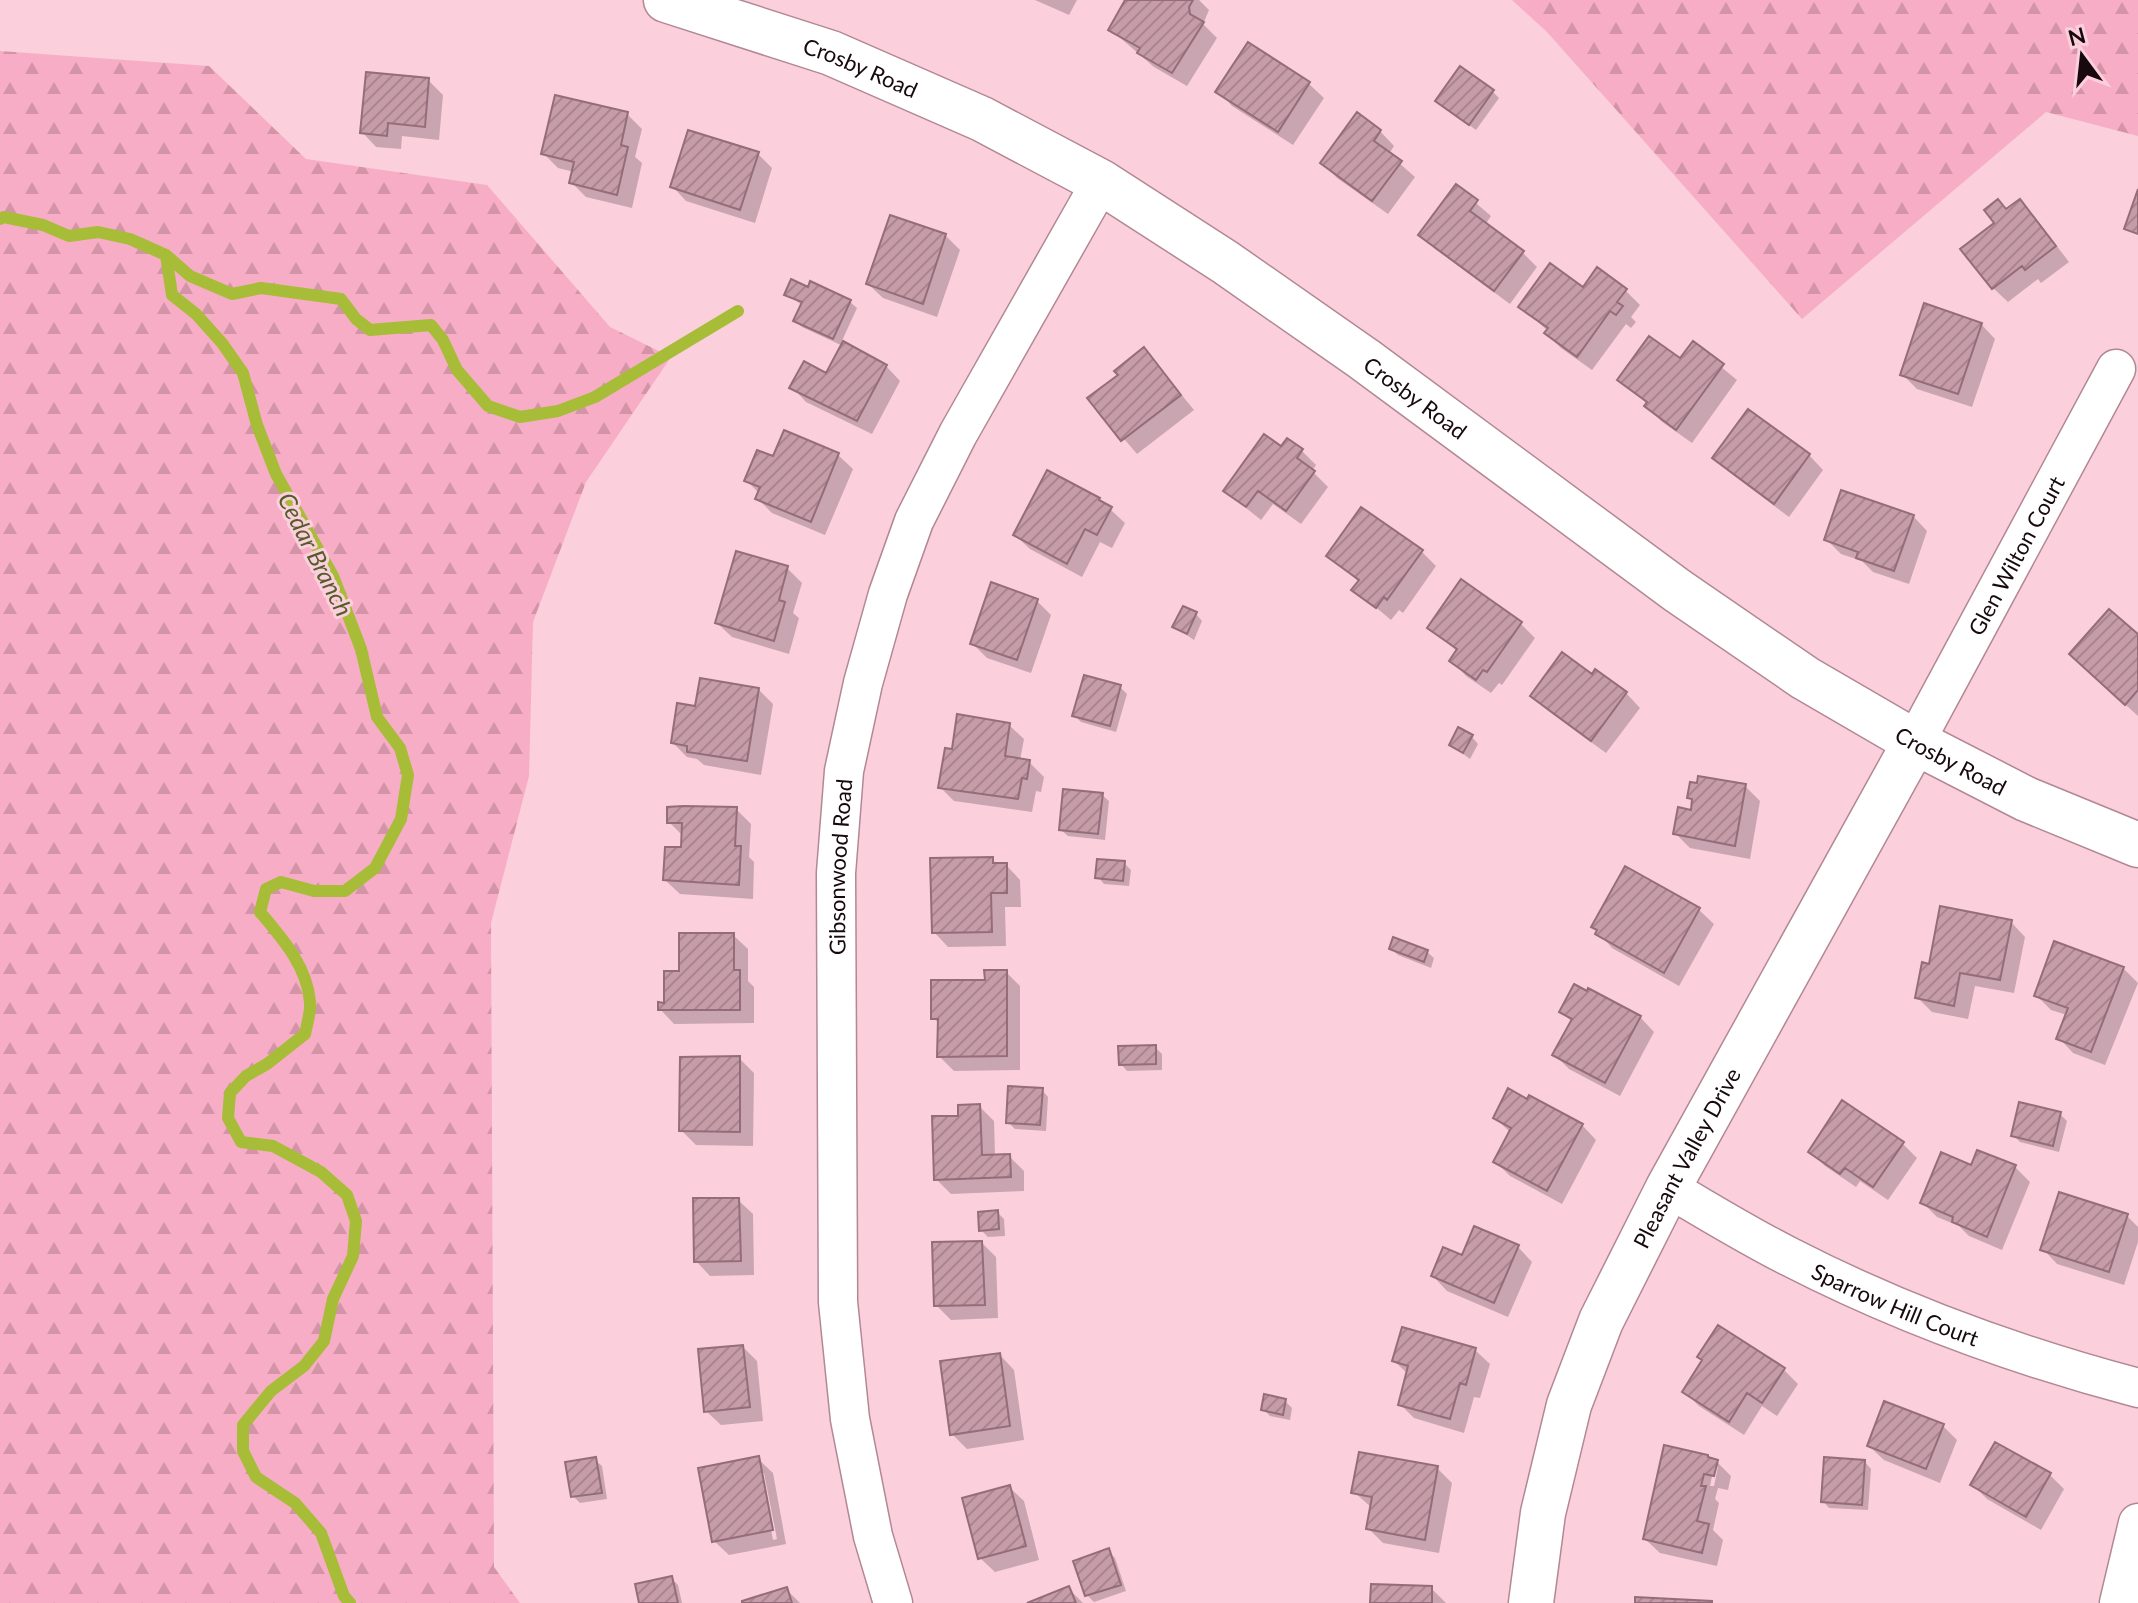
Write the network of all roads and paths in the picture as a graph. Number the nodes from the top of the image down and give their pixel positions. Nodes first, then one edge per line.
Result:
1 (666, 0) edge
2 (1101, 182) junction
3 (2116, 369) dead end
4 (1915, 742) junction
5 (2138, 845) edge
6 (1668, 1188) junction
7 (2138, 1388) edge
8 (2138, 1523) edge
9 (893, 1603) edge
10 (1531, 1603) edge
11 (2119, 1603) edge

1 - 2 street, Crosby Road
2 - 4 street, Crosby Road
2 - 9 street, Gibsonwood Road
3 - 4 street, Glen Wilton Court
4 - 5 street, Crosby Road
4 - 6 street, Pleasant Valley Drive
6 - 7 street, Sparrow Hill Court
6 - 10 street, Pleasant Valley Drive
8 - 11 street

